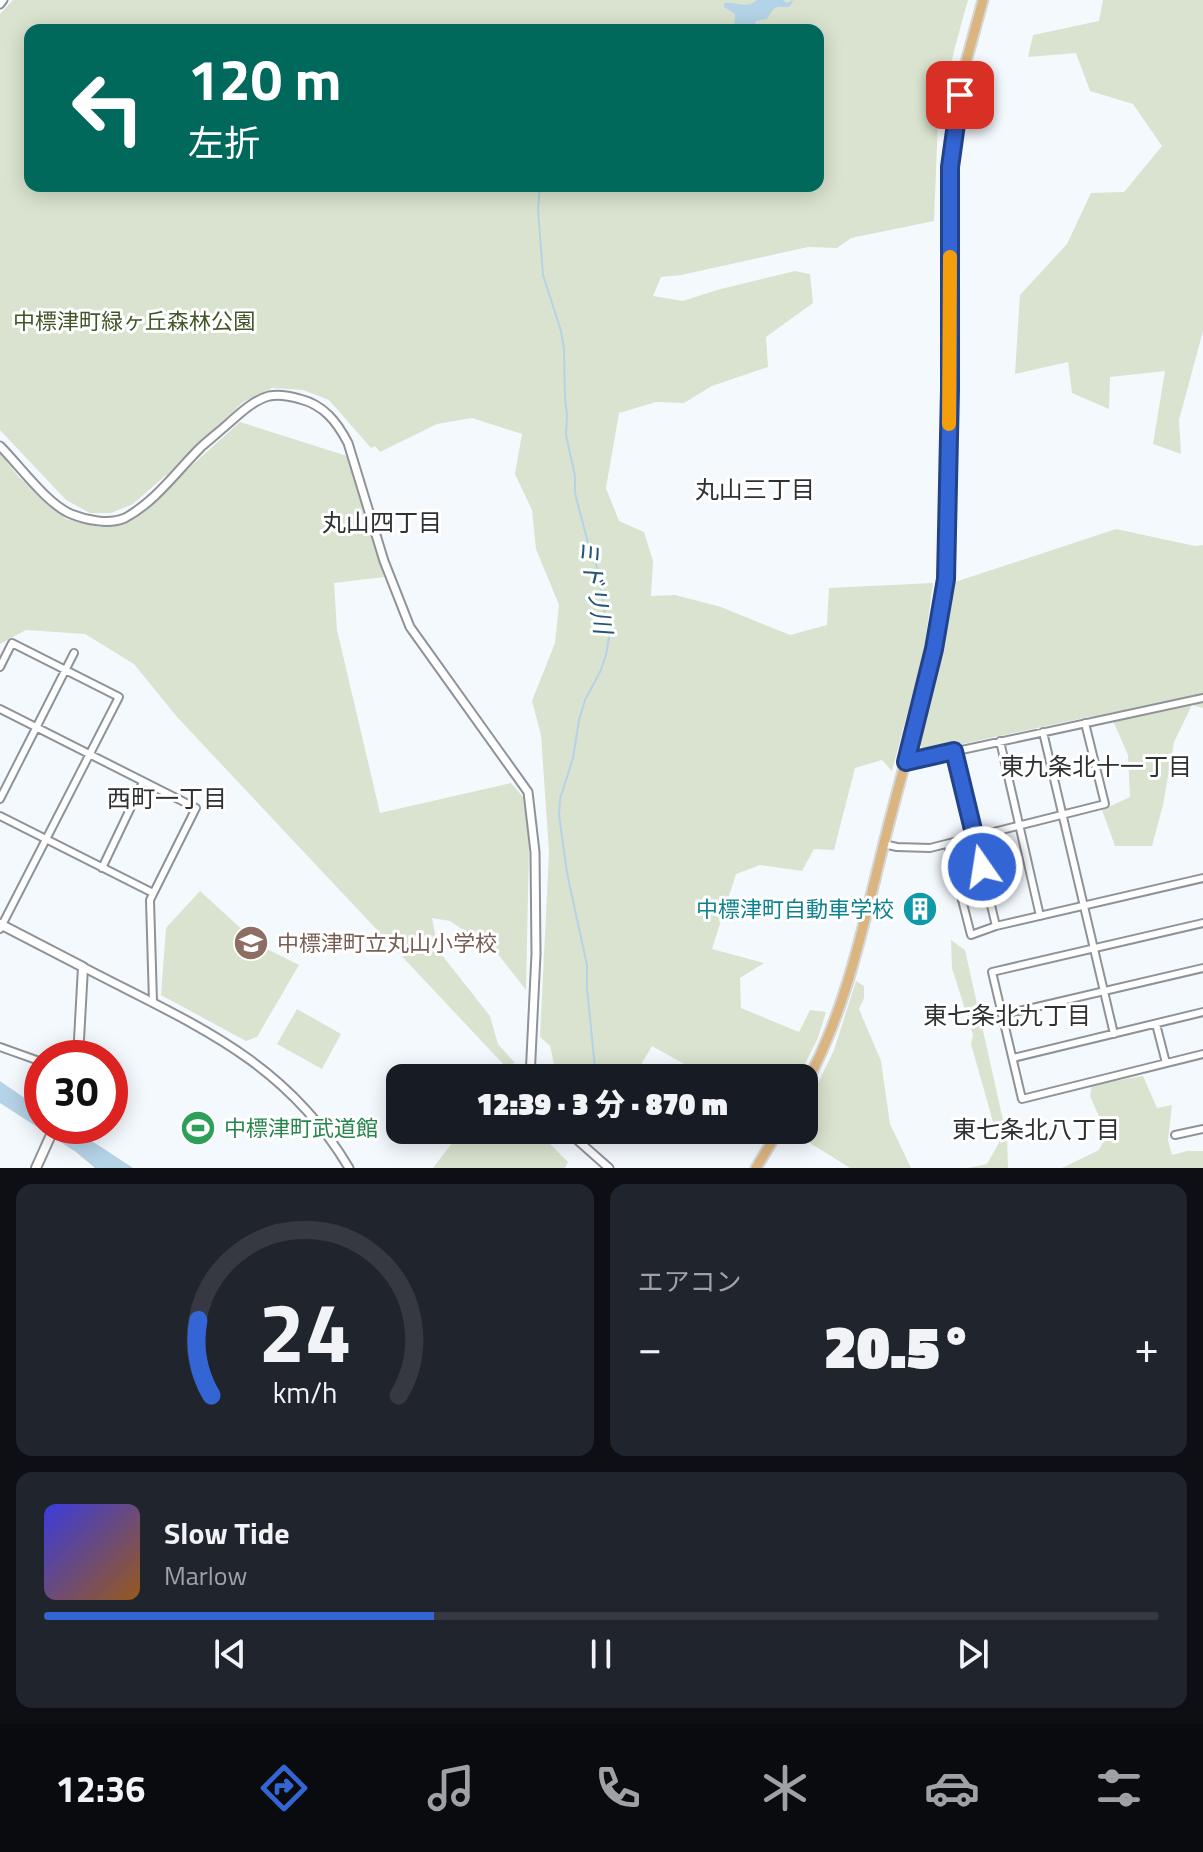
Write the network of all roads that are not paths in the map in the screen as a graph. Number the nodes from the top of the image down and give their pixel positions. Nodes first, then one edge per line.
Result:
1 (983, 0) edge
2 (0, 446) edge
3 (74, 653) dead end
4 (0, 667) edge
5 (66, 670) junction
6 (1203, 698) edge
7 (0, 709) edge
8 (1085, 723) junction
9 (36, 728) junction
10 (1043, 732) junction
11 (1000, 741) junction
12 (954, 751) junction
13 (89, 754) junction
14 (906, 762) junction
15 (143, 782) junction
16 (0, 799) edge
17 (1063, 815) junction
18 (0, 816) edge
19 (1021, 826) junction
20 (975, 837) junction
21 (47, 839) junction
22 (883, 844) junction
23 (948, 845) junction
24 (102, 868) junction
25 (1203, 878) edge
26 (153, 893) junction
27 (1084, 906) junction
28 (1040, 916) junction
29 (1203, 923) edge
30 (1, 926) edge
31 (996, 926) junction
32 (1094, 949) junction
33 (83, 967) junction
34 (1203, 968) edge
35 (1104, 991) junction
36 (153, 1002) junction
37 (1203, 1012) edge
38 (1002, 1015) junction
39 (1156, 1024) junction
40 (1114, 1034) junction
41 (79, 1040) edge
42 (0, 1047) edge
43 (1203, 1054) edge
44 (24, 1056) edge
45 (1013, 1058) junction
46 (1166, 1063) junction
47 (531, 1064) edge
48 (816, 1064) edge
49 (1203, 1129) edge
50 (1175, 1135) dead end
51 (46, 1144) edge
52 (582, 1144) edge
53 (771, 1144) edge
54 (36, 1168) edge
55 (349, 1168) edge
56 (609, 1168) edge
57 (756, 1168) edge

1 - 14 main road
2 - 47 street
3 - 5 street
4 - 5 street
5 - 9 street
5 - 13 street
6 - 8 street
7 - 9 street
8 - 10 street
8 - 17 street
9 - 13 street
9 - 16 street
10 - 11 street
10 - 17 street
11 - 12 street
11 - 19 street
12 - 14 street
12 - 20 street
13 - 15 street
13 - 21 street
14 - 22 main road
15 - 24 street
15 - 26 street
17 - 19 street
17 - 27 street
18 - 21 street
19 - 20 street
19 - 28 street
20 - 23 street
20 - 31 street
21 - 24 street
21 - 30 street
22 - 23 street
22 - 48 main road
23 - 31 street
24 - 26 street
25 - 27 street
26 - 36 street
27 - 28 street
27 - 32 street
28 - 31 street
29 - 32 street
30 - 33 main road
32 - 35 street
32 - 38 street
33 - 36 street
33 - 41 main road
34 - 35 street
35 - 38 street
35 - 40 street
36 - 55 street
37 - 39 street
38 - 45 street
39 - 40 street
39 - 46 street
40 - 45 street
42 - 44 street
43 - 46 street
45 - 46 street
49 - 50 street
51 - 54 main road
52 - 56 street
53 - 57 main road

